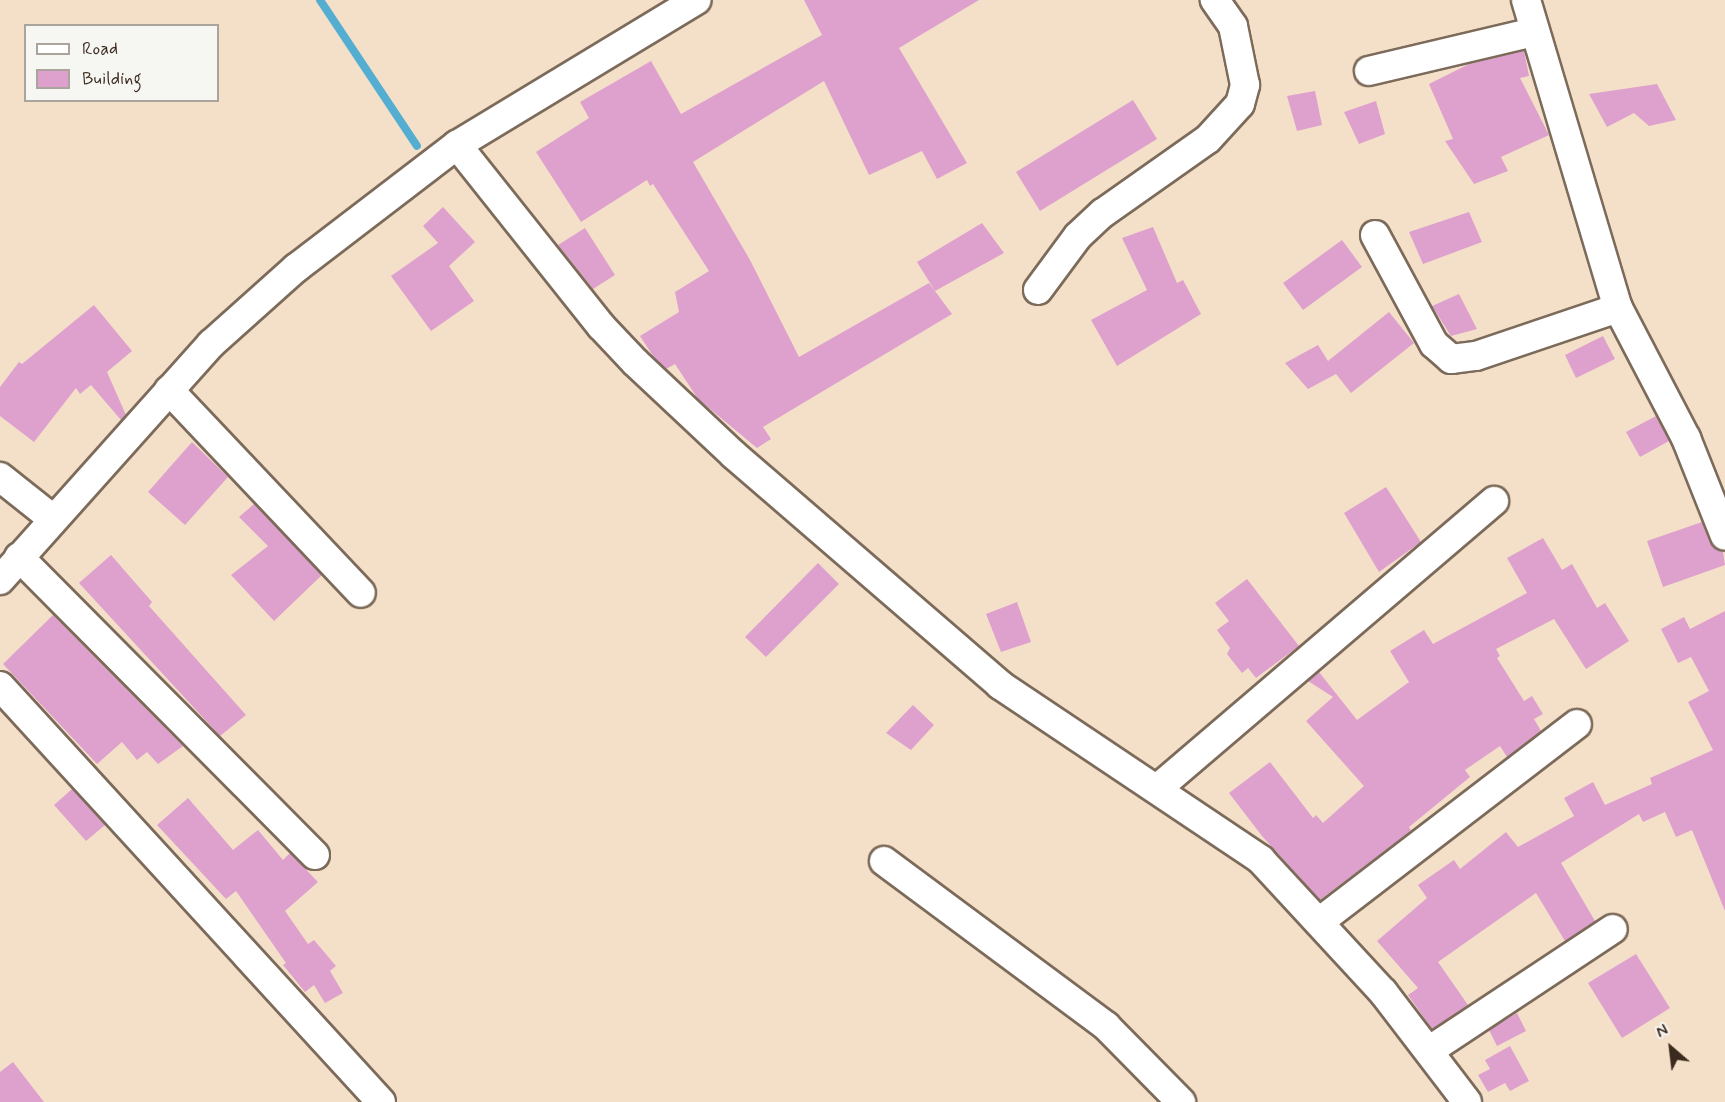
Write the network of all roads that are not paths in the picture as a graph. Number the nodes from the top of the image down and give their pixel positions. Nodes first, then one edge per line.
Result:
1 (696, 0) edge
2 (1215, 0) edge
3 (1526, 0) edge
4 (1534, 32) junction
5 (1370, 71) dead end
6 (452, 148) junction
7 (1375, 235) dead end
8 (1038, 290) dead end
9 (1618, 308) junction
10 (168, 390) junction
11 (0, 477) edge
12 (1494, 501) dead end
13 (53, 519) junction
14 (1725, 536) edge
15 (19, 557) junction
16 (0, 580) edge
17 (361, 593) dead end
18 (0, 686) edge
19 (1577, 724) dead end
20 (1158, 788) junction
21 (315, 855) dead end
22 (885, 861) dead end
23 (1319, 922) junction
24 (1613, 929) dead end
25 (1430, 1050) junction
26 (381, 1102) edge
27 (1181, 1102) edge
28 (1467, 1102) edge

1 - 6 street
2 - 8 street
3 - 4 street
4 - 5 street
4 - 9 street
6 - 10 street
6 - 20 street
7 - 9 street
9 - 14 street
10 - 13 street
10 - 17 street
11 - 13 street
12 - 20 street
13 - 15 street
15 - 16 street
15 - 21 street
18 - 26 street
19 - 23 street
20 - 23 street
22 - 27 street
23 - 25 street
24 - 25 street
25 - 28 street

